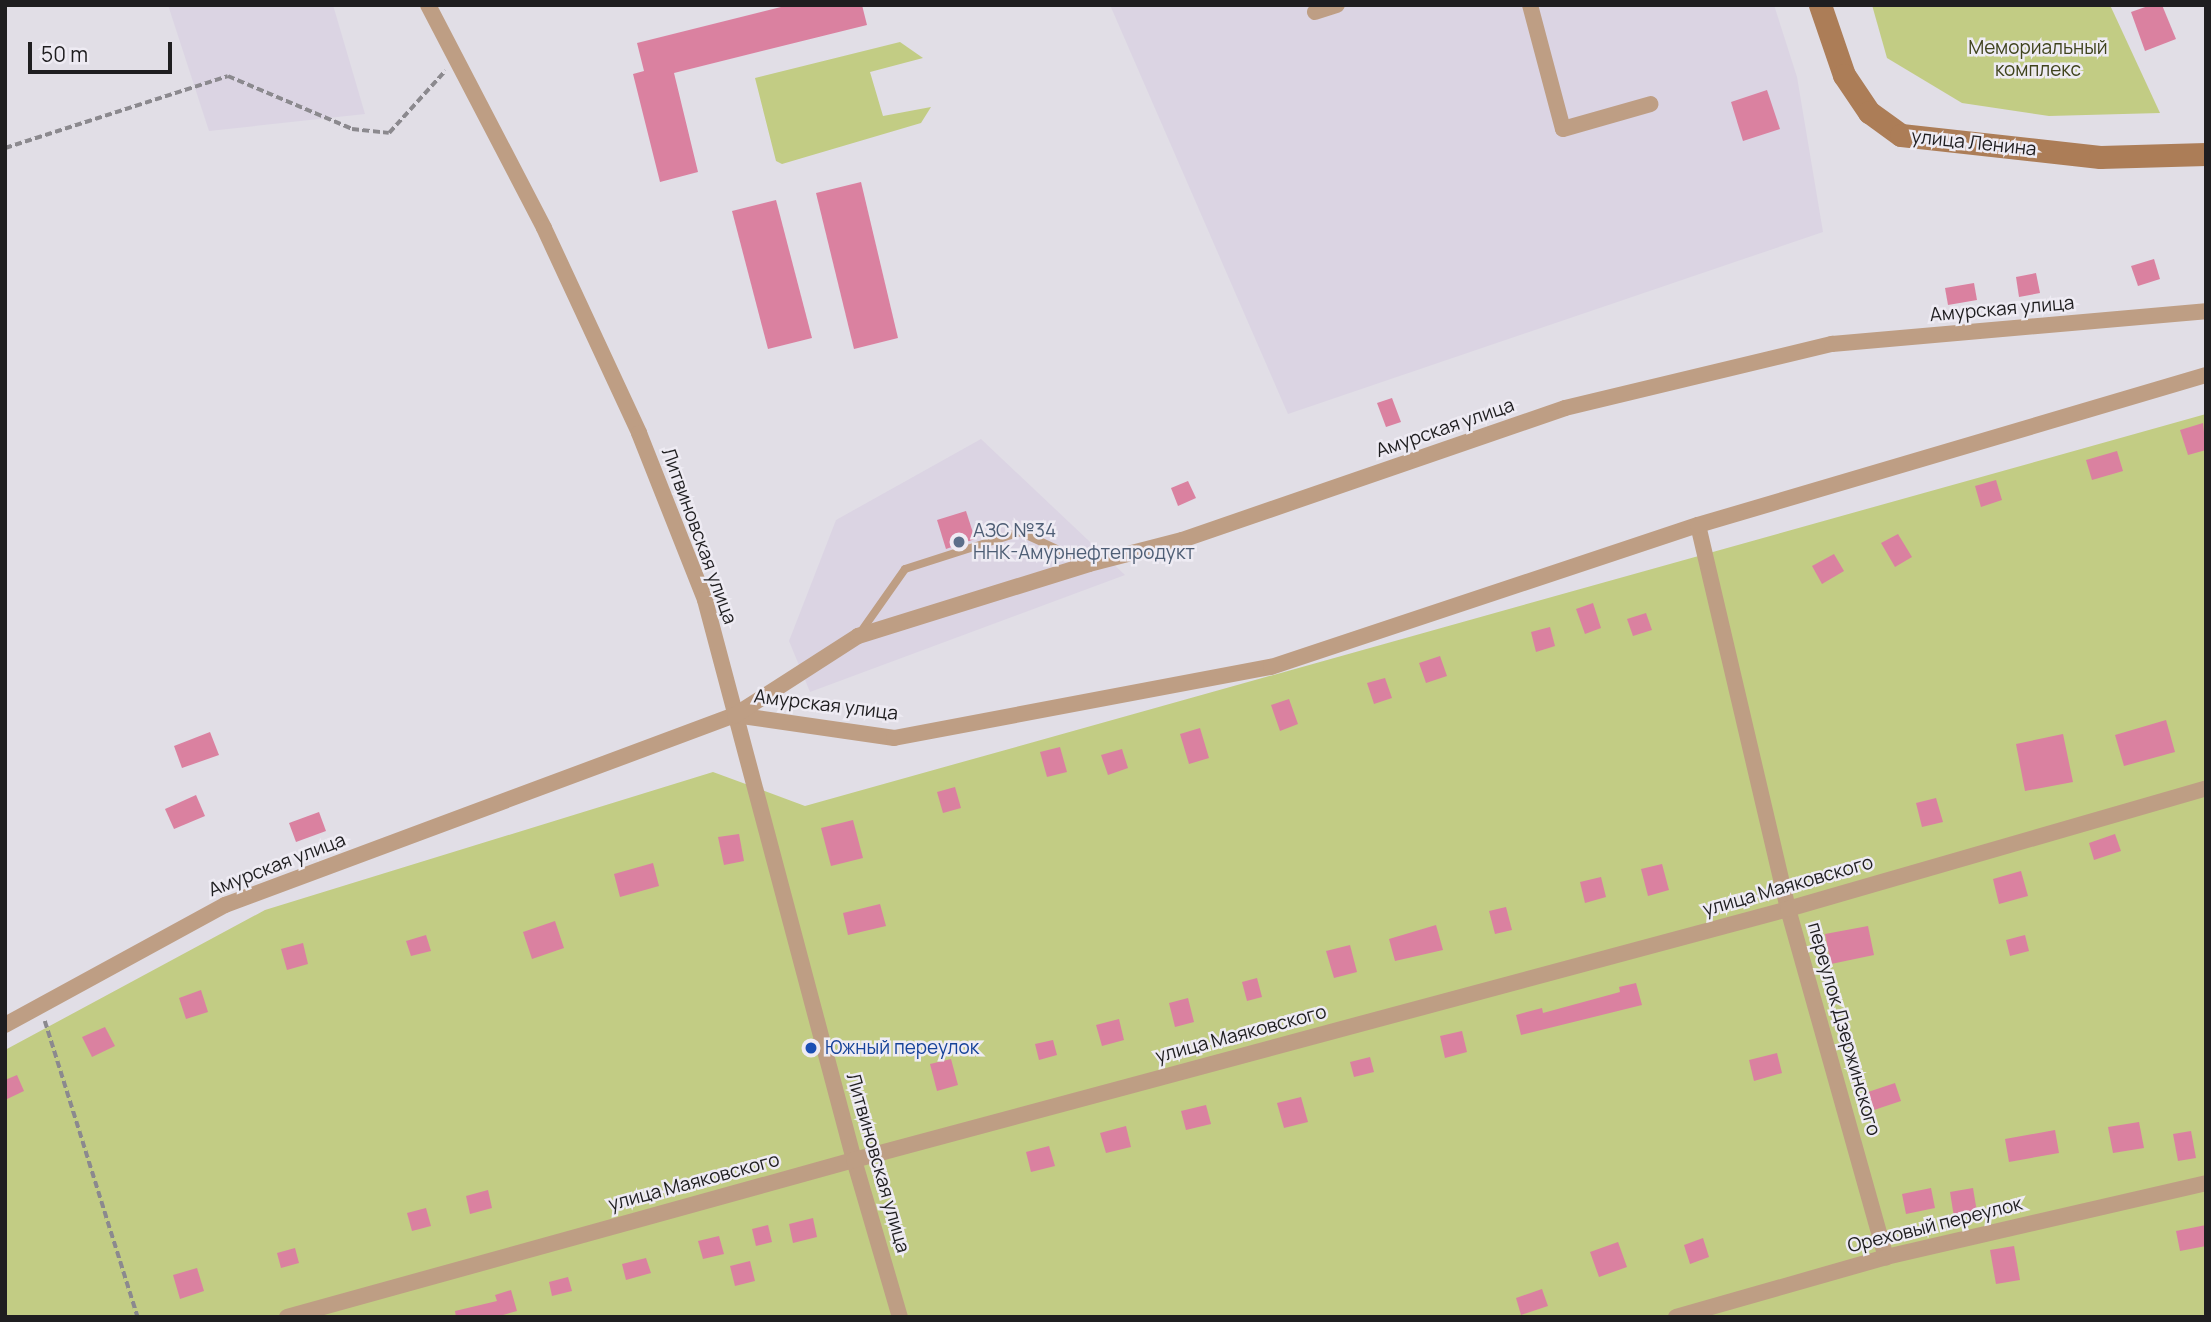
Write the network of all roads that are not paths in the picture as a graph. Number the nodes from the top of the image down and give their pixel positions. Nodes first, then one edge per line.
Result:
1 (428, 5) edge
2 (1337, 5) edge
3 (1530, 5) edge
4 (1820, 5) edge
5 (1315, 12) dead end
6 (1651, 104) dead end
7 (2206, 154) edge
8 (2206, 311) edge
9 (2206, 375) edge
10 (1698, 525) junction
11 (1089, 564) junction
12 (858, 636) junction
13 (735, 715) junction
14 (2206, 788) edge
15 (1788, 909) junction
16 (5, 1025) edge
17 (854, 1160) junction
18 (2206, 1184) edge
19 (1886, 1257) junction
20 (287, 1317) edge
21 (900, 1317) edge
22 (1676, 1317) edge

1 - 13 street, Литвиновская улица
2 - 5 street
3 - 6 street
4 - 7 main road, улица Ленина
8 - 11 street, Амурская улица
9 - 10 street, Амурская улица
10 - 13 street, Амурская улица
10 - 15 street, переулок Дзержинского
11 - 12 street, Амурская улица
11 - 12 lane
12 - 13 street, Амурская улица
13 - 16 street, Амурская улица
13 - 17 street, Литвиновская улица
14 - 15 street, улица Маяковского
15 - 17 street, улица Маяковского
15 - 19 street, переулок Дзержинского
17 - 20 street, улица Маяковского
17 - 21 street, Литвиновская улица
18 - 19 street, Ореховый переулок
19 - 22 street, Ореховый переулок

